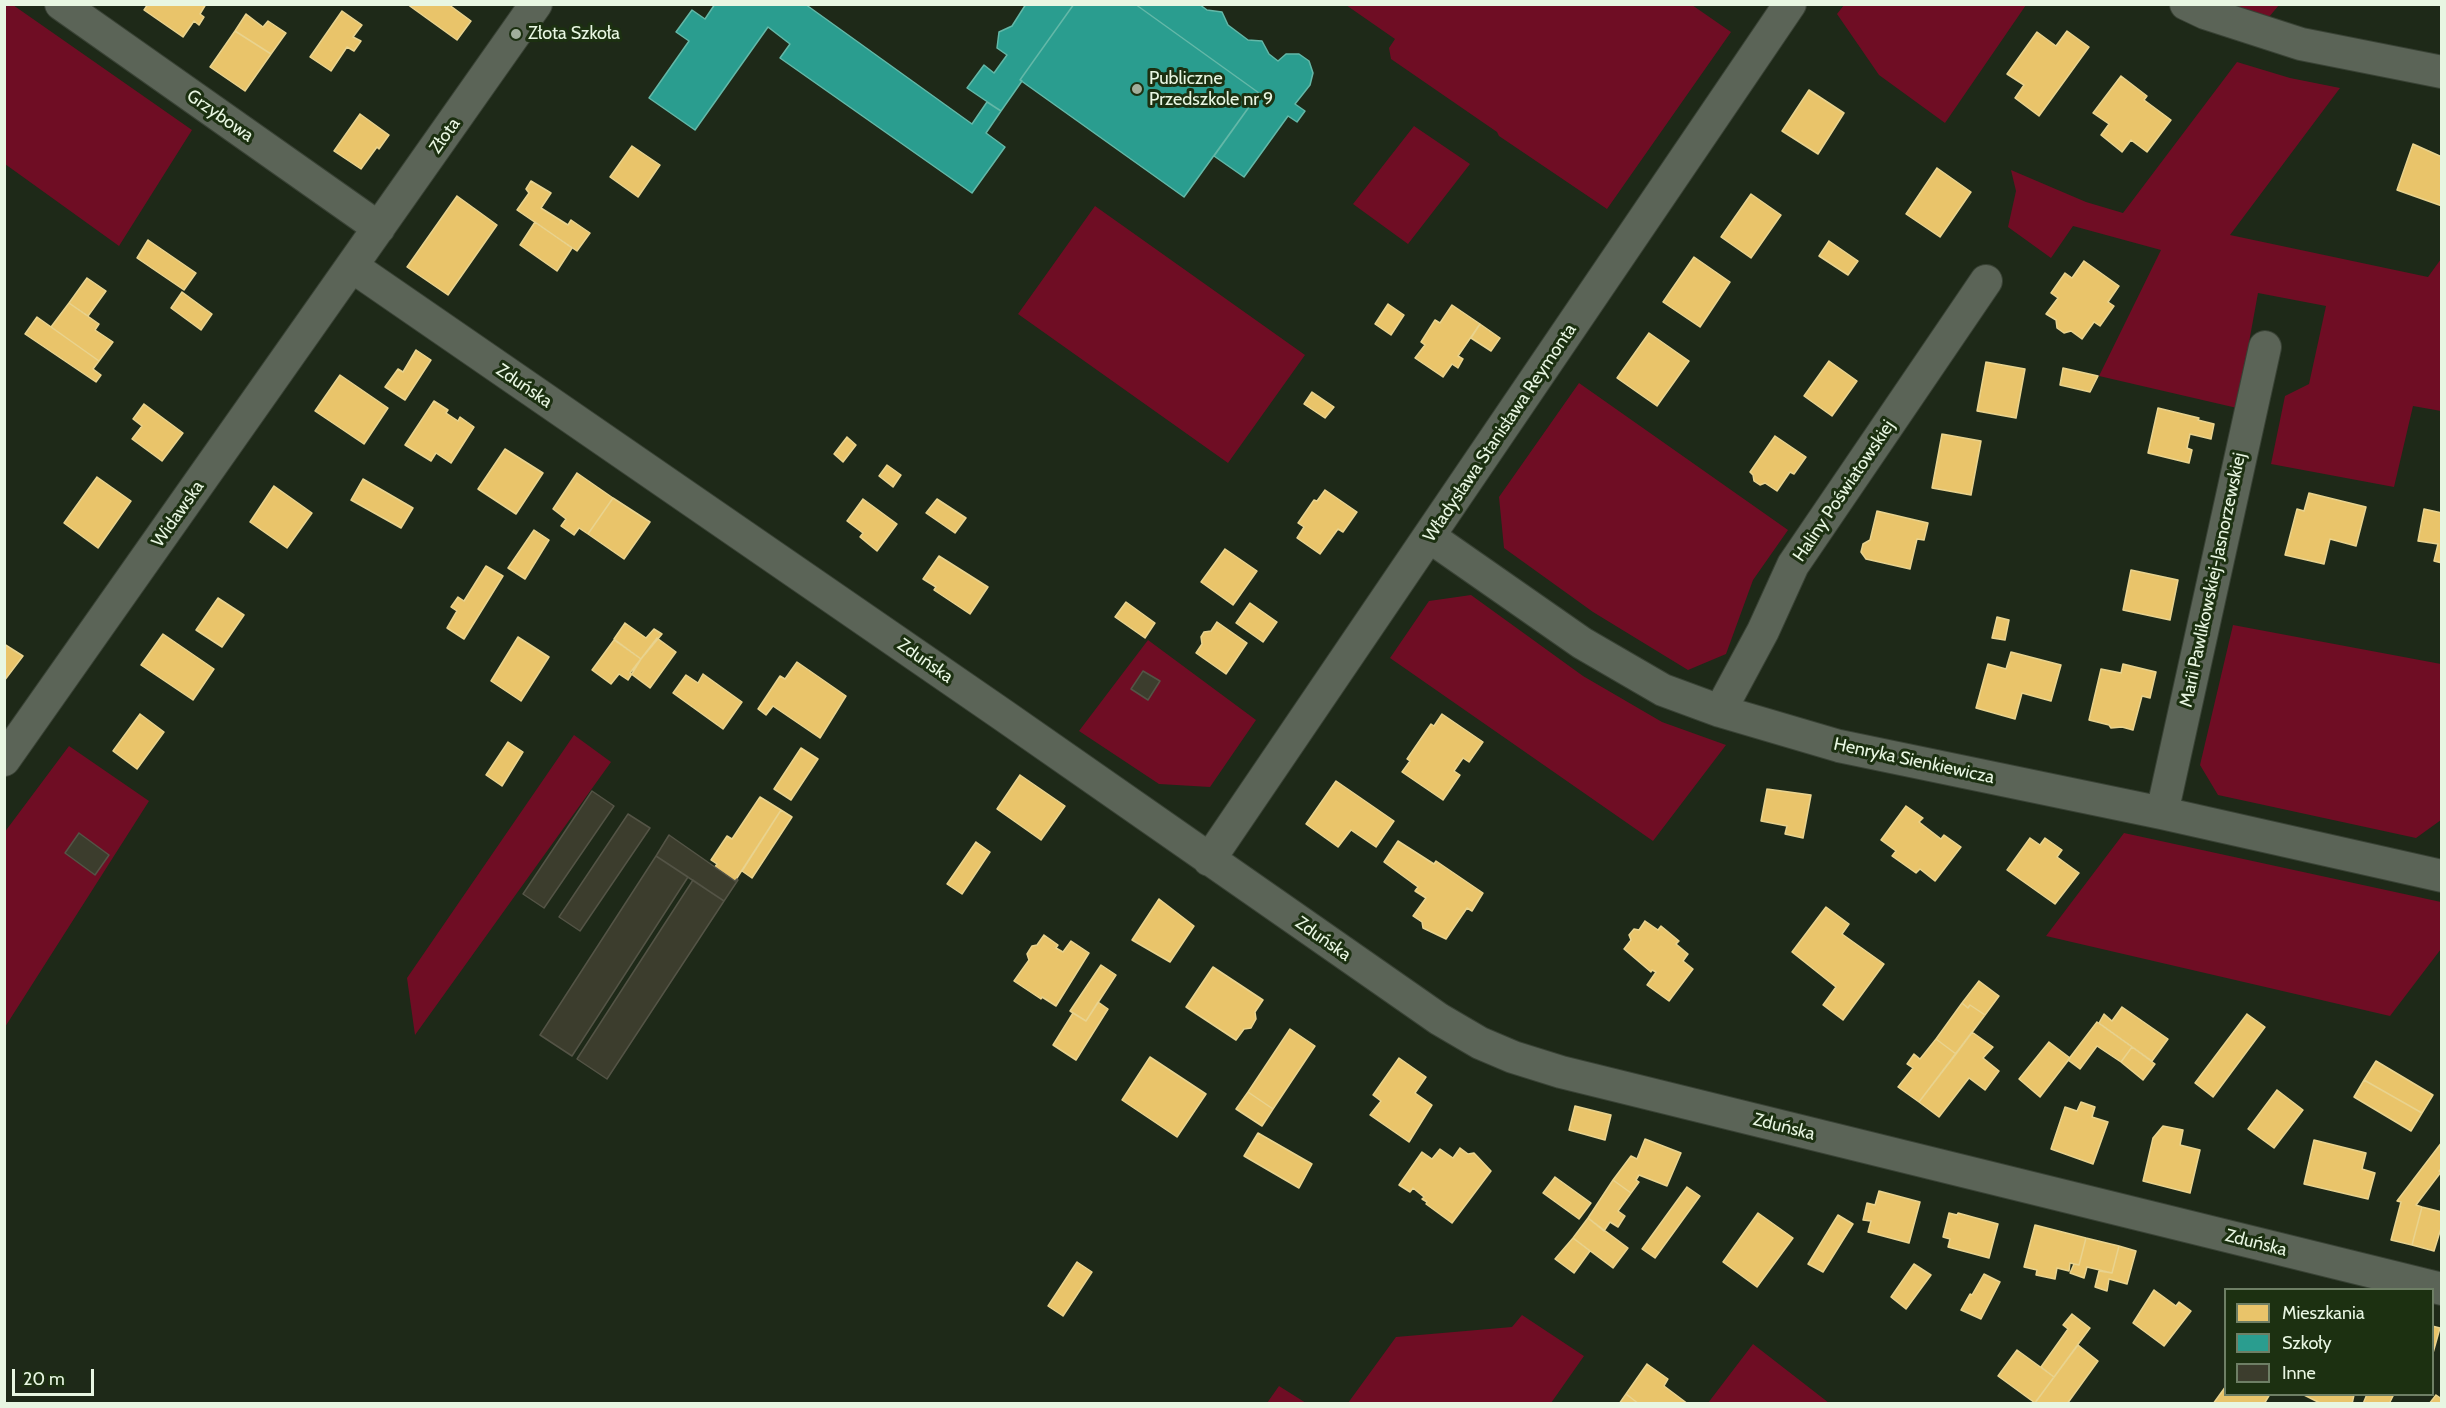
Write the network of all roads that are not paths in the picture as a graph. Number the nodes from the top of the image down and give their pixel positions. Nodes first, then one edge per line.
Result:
1 (60, 4) edge
2 (536, 4) edge
3 (1790, 4) edge
4 (2186, 4) edge
5 (2442, 72) edge
6 (379, 228) junction
7 (353, 267) junction
8 (1986, 281) dead end
9 (2265, 347) dead end
10 (1430, 537) junction
11 (1720, 711) junction
12 (4, 760) edge
13 (2162, 813) junction
14 (1209, 860) junction
15 (2442, 876) edge
16 (2442, 1289) edge

1 - 6 street, Grzybowa
2 - 6 street, Złota
3 - 10 street, Władysława Stanisława Reymonta
4 - 5 street
6 - 7 street, Złota
7 - 12 street, Widawska
7 - 14 street, Zduńska
8 - 11 street, Haliny Poświatowskiej
9 - 13 street, Marii Pawlikowskiej-Jasnorzewskiej
10 - 11 street, Henryka Sienkiewicza
10 - 14 street, Władysława Stanisława Reymonta
11 - 13 street, Henryka Sienkiewicza
13 - 15 street, Henryka Sienkiewicza
14 - 16 street, Zduńska

